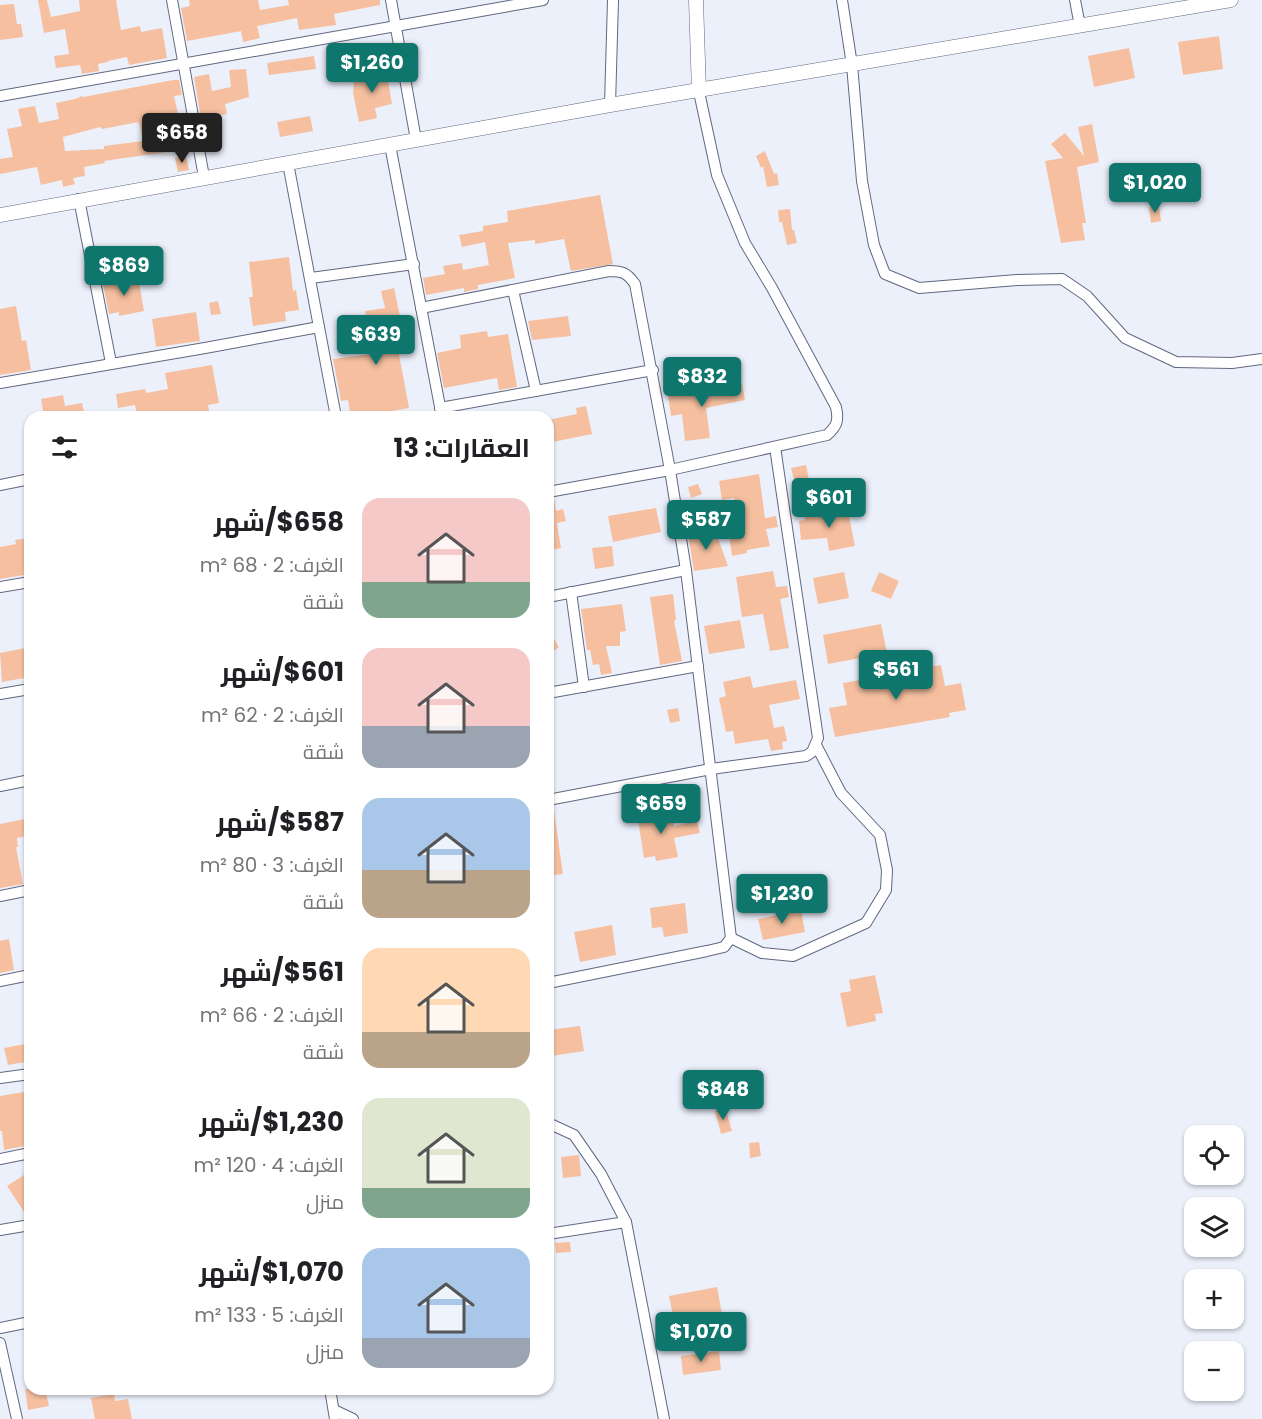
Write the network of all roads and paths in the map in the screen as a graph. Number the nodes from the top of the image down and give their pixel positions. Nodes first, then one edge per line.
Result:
1 (172, 0) edge
2 (391, 0) edge
3 (543, 0) edge
4 (613, 0) edge
5 (696, 0) edge
6 (842, 0) edge
7 (1075, 0) edge
8 (1231, 0) edge
9 (1080, 26) junction
10 (396, 27) junction
11 (183, 64) junction
12 (852, 66) junction
13 (699, 92) junction
14 (0, 96) edge
15 (610, 105) junction
16 (416, 140) junction
17 (390, 145) junction
18 (288, 163) junction
19 (204, 177) junction
20 (79, 200) junction
21 (0, 215) edge
22 (414, 264) junction
23 (310, 278) junction
24 (513, 290) junction
25 (421, 308) junction
26 (319, 327) junction
27 (1262, 359) edge
28 (111, 363) junction
29 (652, 370) junction
30 (0, 383) edge
31 (536, 391) junction
32 (335, 411) edge
33 (441, 411) edge
34 (450, 411) edge
35 (775, 447) junction
36 (670, 470) junction
37 (24, 480) edge
38 (0, 485) edge
39 (554, 491) edge
40 (686, 570) junction
41 (24, 583) edge
42 (0, 587) edge
43 (571, 592) junction
44 (554, 596) edge
45 (698, 666) junction
46 (584, 687) junction
47 (24, 690) edge
48 (554, 692) edge
49 (0, 694) edge
50 (816, 745) junction
51 (711, 769) junction
52 (24, 781) edge
53 (0, 786) edge
54 (554, 799) edge
55 (24, 891) edge
56 (0, 896) edge
57 (731, 938) junction
58 (24, 976) edge
59 (0, 981) edge
60 (554, 982) edge
61 (24, 1075) edge
62 (0, 1078) edge
63 (554, 1126) edge
64 (24, 1154) edge
65 (0, 1159) edge
66 (626, 1222) junction
67 (24, 1226) edge
68 (0, 1230) edge
69 (554, 1233) edge
70 (24, 1323) edge
71 (0, 1328) edge
72 (0, 1343) edge
73 (331, 1395) edge
74 (334, 1414) edge
75 (16, 1419) edge
76 (353, 1419) edge
77 (664, 1419) edge

1 - 11 street
2 - 10 street
3 - 10 street
4 - 15 street
5 - 13 street
6 - 12 street
7 - 9 street
8 - 9 street
9 - 12 street
10 - 11 street
10 - 16 street
11 - 14 street
11 - 19 street
12 - 13 street
12 - 27 street
13 - 15 street
13 - 35 street
15 - 16 street
16 - 17 street
17 - 18 street
17 - 22 street
18 - 19 street
18 - 23 street
19 - 20 street
20 - 21 street
20 - 28 street
22 - 23 street
22 - 25 street
23 - 26 street
24 - 25 street
24 - 29 street
24 - 31 street
25 - 33 street
26 - 28 street
26 - 32 street
28 - 30 street
29 - 31 street
29 - 36 street
31 - 34 street
35 - 36 street
35 - 50 street
36 - 39 street
36 - 40 street
37 - 38 street
40 - 43 street
40 - 45 street
41 - 42 street
43 - 44 street
43 - 46 street
45 - 46 street
45 - 51 street
46 - 48 street
47 - 49 street
50 - 51 street
50 - 57 street
51 - 54 street
51 - 57 street
52 - 53 street
55 - 56 street
57 - 60 street
58 - 59 street
61 - 62 street
63 - 66 street
64 - 65 street
66 - 69 street
66 - 77 street
67 - 68 street
70 - 71 street
72 - 75 street
73 - 74 street
74 - 76 street

